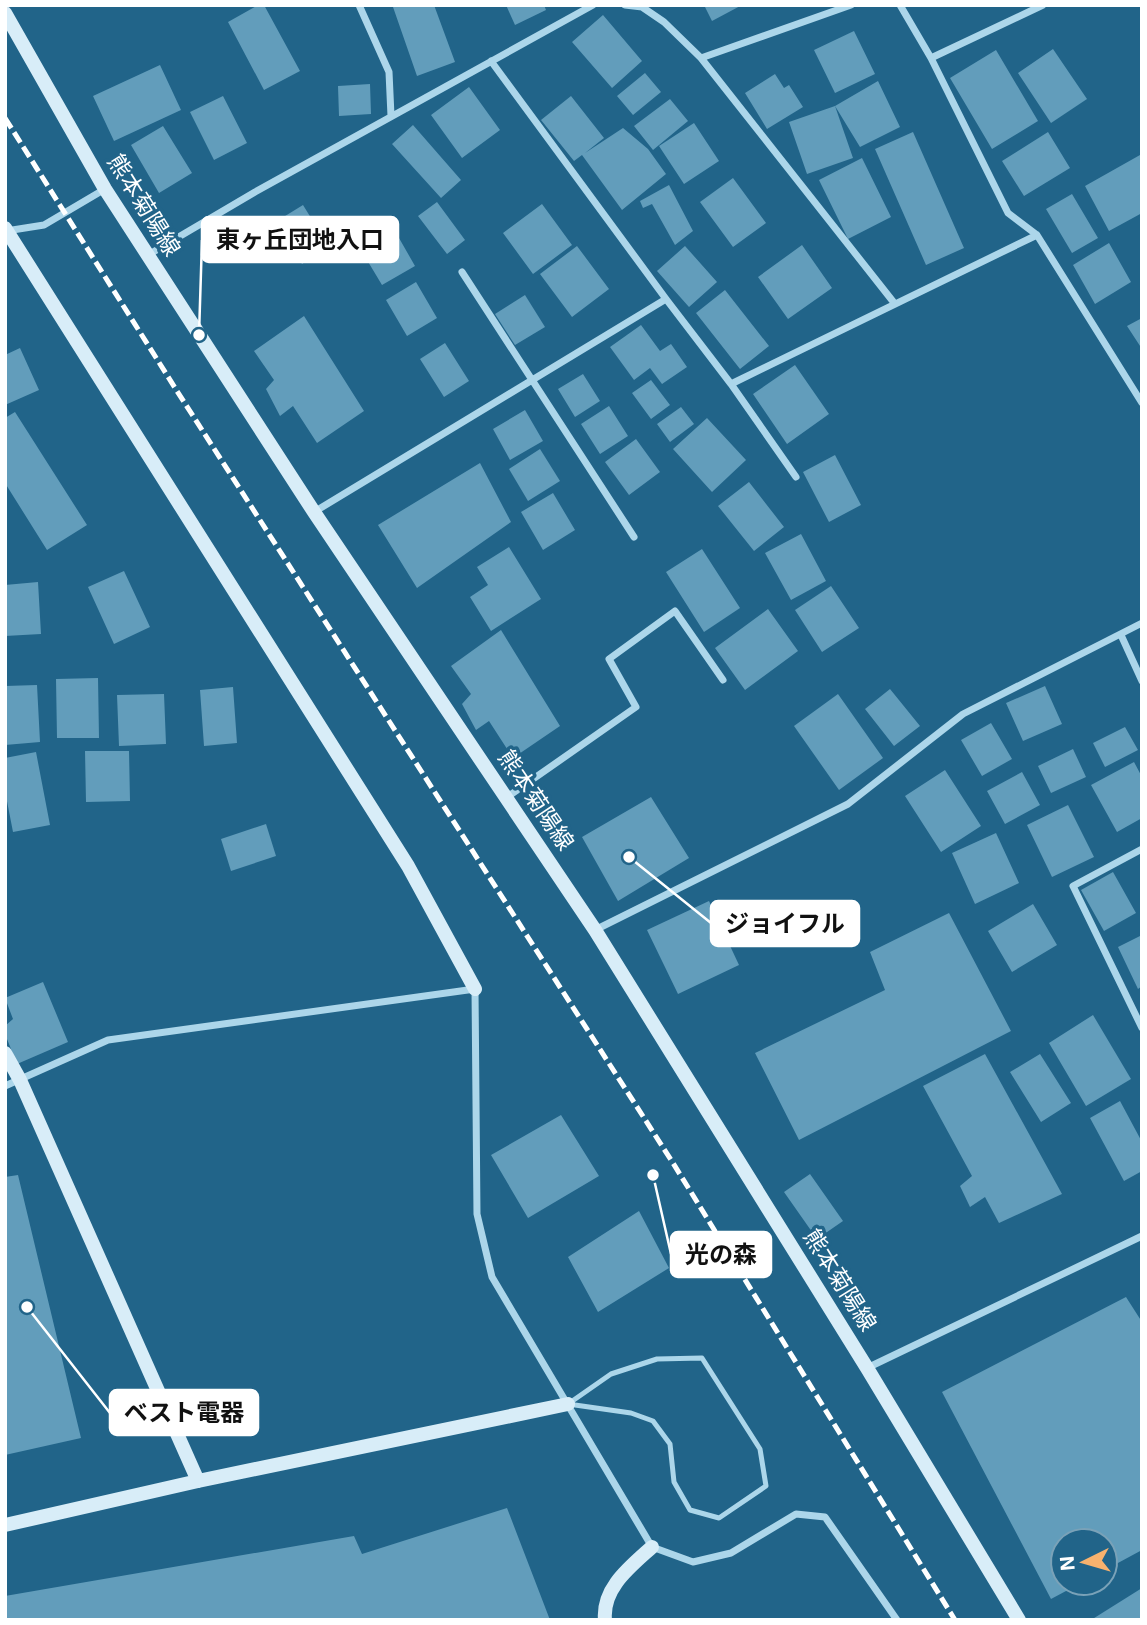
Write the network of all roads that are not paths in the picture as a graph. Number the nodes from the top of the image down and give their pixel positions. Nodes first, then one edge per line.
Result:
1 (359, 5) edge
2 (592, 5) edge
3 (625, 5) edge
4 (851, 5) edge
5 (901, 5) edge
6 (1043, 5) edge
7 (5, 12) edge
8 (701, 58) junction
9 (931, 58) junction
10 (491, 61) junction
11 (391, 116) junction
12 (105, 189) junction
13 (6, 230) edge
14 (1037, 235) junction
15 (148, 255) junction
16 (462, 272) dead end
17 (666, 299) junction
18 (895, 304) junction
19 (533, 380) junction
20 (731, 384) junction
21 (1142, 403) edge
22 (796, 477) dead end
23 (314, 512) junction
24 (634, 537) dead end
25 (1142, 623) edge
26 (1121, 635) junction
27 (723, 680) dead end
28 (1142, 681) edge
29 (506, 798) junction
30 (1142, 849) edge
31 (596, 930) junction
32 (475, 989) junction
33 (1142, 1028) edge
34 (5, 1053) edge
35 (20, 1080) junction
36 (5, 1086) edge
37 (1142, 1236) edge
38 (867, 1368) junction
39 (568, 1404) junction
40 (198, 1482) junction
41 (5, 1525) edge
42 (652, 1547) junction
43 (605, 1620) edge
44 (897, 1620) edge
45 (1019, 1620) edge

1 - 11 street
2 - 10 street
3 - 8 street
4 - 8 street
5 - 9 street
6 - 9 street
7 - 12 street, 熊本菊陽線
8 - 18 street
9 - 14 street
10 - 11 street
10 - 17 street
11 - 15 street
12 - 13 street
12 - 15 street, 熊本菊陽線
13 - 32 street
14 - 18 street
14 - 21 street
15 - 23 street, 熊本菊陽線
16 - 19 street
17 - 19 street
17 - 20 street
18 - 20 street
19 - 23 street
19 - 24 street
20 - 22 street
23 - 29 street, 熊本菊陽線
25 - 26 street
26 - 28 street
26 - 31 street
27 - 29 street
29 - 31 street, 熊本菊陽線
30 - 33 street
31 - 38 street, 熊本菊陽線
32 - 35 street
32 - 39 street
34 - 35 street
35 - 36 street
35 - 40 street
37 - 38 street
38 - 45 street, 熊本菊陽線
39 - 39 lane
39 - 40 street
39 - 42 street
40 - 41 street
42 - 43 street
42 - 44 street

